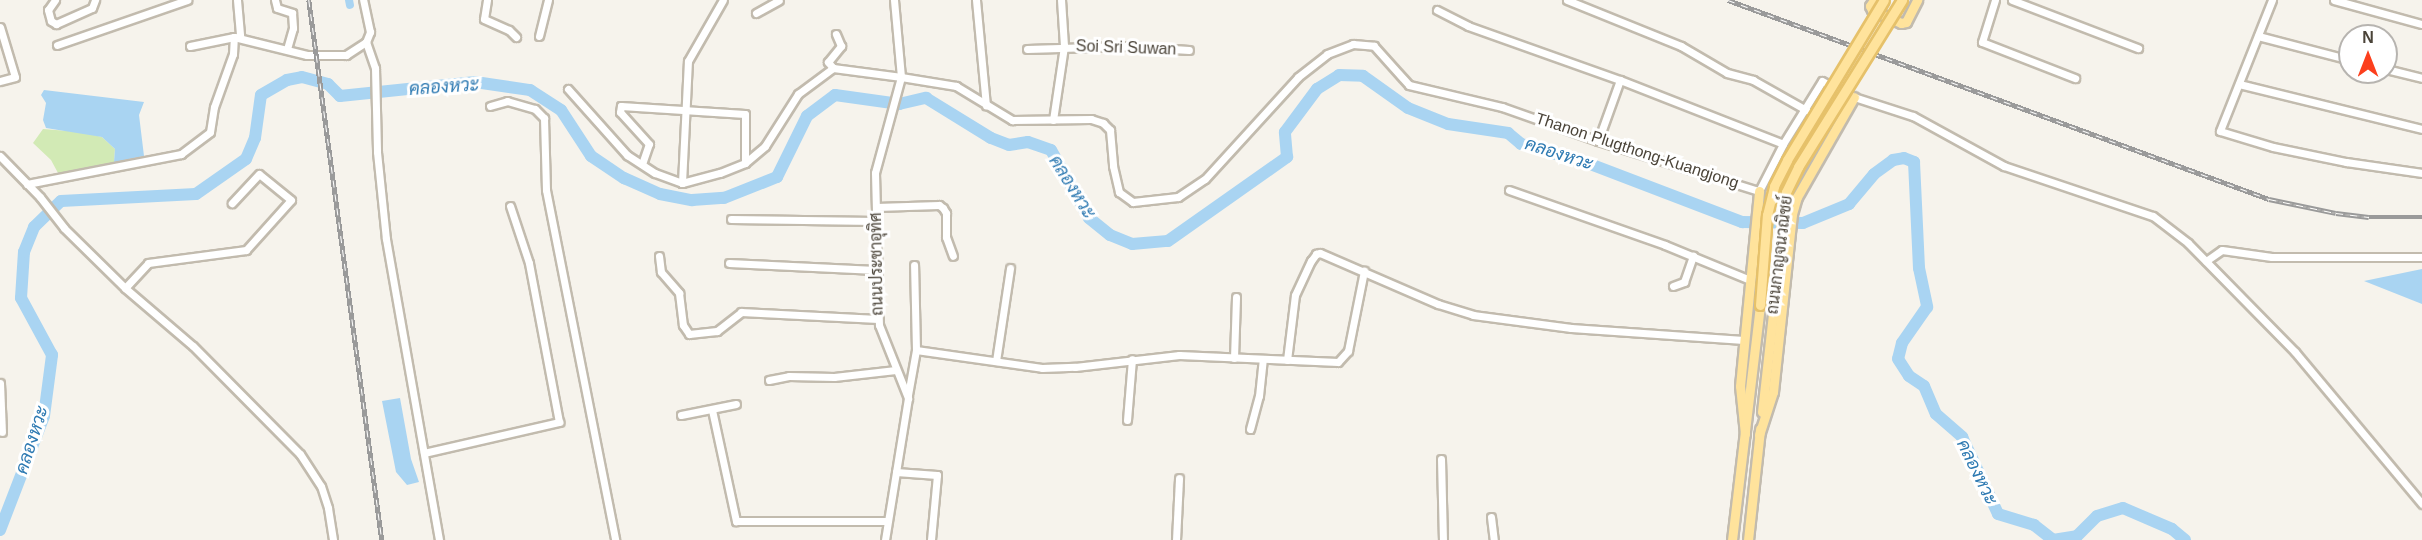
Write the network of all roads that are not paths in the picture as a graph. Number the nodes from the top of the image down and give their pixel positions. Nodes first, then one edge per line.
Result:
1 (55, 0) edge
2 (95, 0) edge
3 (187, 0) edge
4 (237, 0) edge
5 (275, 0) edge
6 (363, 0) edge
7 (486, 0) edge
8 (548, 0) edge
9 (723, 0) edge
10 (779, 0) edge
11 (894, 0) edge
12 (976, 0) edge
13 (1061, 0) edge
14 (1567, 0) edge
15 (1874, 0) edge
16 (1884, 0) edge
17 (1902, 0) edge
18 (1917, 0) edge
19 (1995, 0) edge
20 (2012, 0) edge
21 (2272, 0) edge
22 (2334, 0) edge
23 (1437, 10) dead end
24 (756, 13) dead end
25 (2422, 24) edge
26 (0, 27) edge
27 (836, 34) dead end
28 (539, 36) dead end
29 (2258, 36) junction
30 (516, 37) dead end
31 (237, 38) junction
32 (366, 42) junction
33 (57, 45) dead end
34 (190, 46) dead end
35 (1064, 46) junction
36 (2138, 48) dead end
37 (287, 49) junction
38 (1027, 49) dead end
39 (1189, 50) dead end
40 (2338, 57) edge
41 (833, 68) junction
42 (2398, 72) edge
43 (901, 77) junction
44 (2075, 78) dead end
45 (2422, 78) edge
46 (1620, 80) junction
47 (0, 81) edge
48 (2239, 84) junction
49 (568, 89) dead end
50 (1854, 97) junction
51 (490, 106) dead end
52 (986, 106) junction
53 (1806, 110) junction
54 (685, 112) junction
55 (1053, 120) junction
56 (2422, 129) edge
57 (1598, 141) junction
58 (1783, 144) junction
59 (0, 156) edge
60 (745, 163) junction
61 (642, 164) junction
62 (2422, 173) edge
63 (682, 183) junction
64 (27, 184) junction
65 (1509, 190) dead end
66 (1759, 191) junction
67 (232, 203) dead end
68 (510, 206) dead end
69 (876, 207) junction
70 (731, 219) dead end
71 (875, 221) junction
72 (659, 256) dead end
73 (953, 256) dead end
74 (1693, 256) junction
75 (2422, 256) edge
76 (2206, 261) junction
77 (729, 263) dead end
78 (914, 265) dead end
79 (1010, 268) dead end
80 (876, 270) junction
81 (1364, 271) junction
82 (1750, 280) junction
83 (1673, 286) dead end
84 (125, 288) junction
85 (1236, 297) dead end
86 (878, 319) junction
87 (1744, 340) junction
88 (916, 350) junction
89 (1234, 358) junction
90 (1132, 359) junction
91 (1263, 359) junction
92 (1287, 360) junction
93 (996, 361) junction
94 (896, 370) junction
95 (769, 380) dead end
96 (0, 383) edge
97 (908, 398) junction
98 (736, 404) dead end
99 (712, 410) junction
100 (681, 415) dead end
101 (1127, 420) dead end
102 (1250, 429) dead end
103 (2, 432) dead end
104 (1744, 434) junction
105 (1759, 435) junction
106 (424, 453) junction
107 (1441, 459) dead end
108 (896, 472) junction
109 (1179, 478) dead end
110 (2422, 504) edge
111 (1491, 517) dead end
112 (887, 521) junction
113 (333, 540) edge
114 (439, 540) edge
115 (615, 540) edge
116 (885, 540) edge
117 (931, 540) edge
118 (1176, 540) edge
119 (1443, 540) edge
120 (1494, 540) edge
121 (1732, 540) edge
122 (1748, 540) edge

1 - 2 street
3 - 33 street
4 - 31 street
5 - 37 street
6 - 32 street
7 - 30 street
8 - 28 street
9 - 54 street
10 - 24 street
11 - 43 street
12 - 52 street
13 - 35 street
14 - 53 street
15 - 18 main road
16 - 104 main road, ถนนกาญจนวณิชย์, bridge
17 - 105 main road, ถนนกาญจนวณิชย์, bridge
19 - 44 street
20 - 36 street
21 - 29 street
22 - 25 street
23 - 46 street
26 - 47 street
27 - 41 street
29 - 40 street
29 - 48 street
31 - 34 street
31 - 37 street
31 - 64 street
32 - 37 street
32 - 106 street
35 - 38 street, Soi Sri Suwan
35 - 39 street, Soi Sri Suwan
35 - 55 street
41 - 43 street, Thanon Plugthong-Kuangjong
41 - 60 street
42 - 45 street
43 - 52 street, Thanon Plugthong-Kuangjong
43 - 69 street, ถนนประชาอุทิศ
46 - 57 street
46 - 58 street
48 - 56 street
48 - 62 street
49 - 61 street
50 - 53 street, Thanon Plugthong-Kuangjong
50 - 76 street, Thanon Plugthong-Kuangjong
50 - 105 main road
51 - 115 street
52 - 55 street, Thanon Plugthong-Kuangjong
53 - 58 street, Thanon Plugthong-Kuangjong
54 - 60 street
54 - 61 street
54 - 63 street
55 - 57 street, Thanon Plugthong-Kuangjong
57 - 66 street, Thanon Plugthong-Kuangjong
58 - 66 street, Thanon Plugthong-Kuangjong
59 - 64 street
60 - 63 street
61 - 63 street
64 - 84 street
65 - 74 street
66 - 82 main road
67 - 84 street
68 - 106 street
69 - 71 street, ถนนประชาอุทิศ
69 - 73 street
70 - 71 street
71 - 80 street, ถนนประชาอุทิศ
72 - 86 street
74 - 82 street
74 - 83 street
75 - 76 street
76 - 110 street, Thanon Plugthong-Kuangjong
77 - 80 street
78 - 88 street
79 - 93 street
80 - 86 street, ถนนประชาอุทิศ
81 - 87 street
81 - 92 street
81 - 92 street
82 - 87 main road
84 - 113 street
85 - 89 street
86 - 94 street, ถนนประชาอุทิศ
87 - 104 main road
88 - 93 street
88 - 97 street
89 - 90 street
89 - 91 street
90 - 93 street
90 - 101 street
91 - 92 street
91 - 102 street
94 - 95 street
94 - 97 street, ถนนประชาอุทิศ
96 - 103 street
97 - 108 street
98 - 99 street
99 - 100 street
99 - 112 street
104 - 121 main road, ถนนกาญจนวณิชย์
105 - 122 main road, ถนนกาญจนวณิชย์
106 - 114 street
107 - 119 street
108 - 112 street
108 - 117 street
109 - 118 street
111 - 120 street
112 - 116 street

